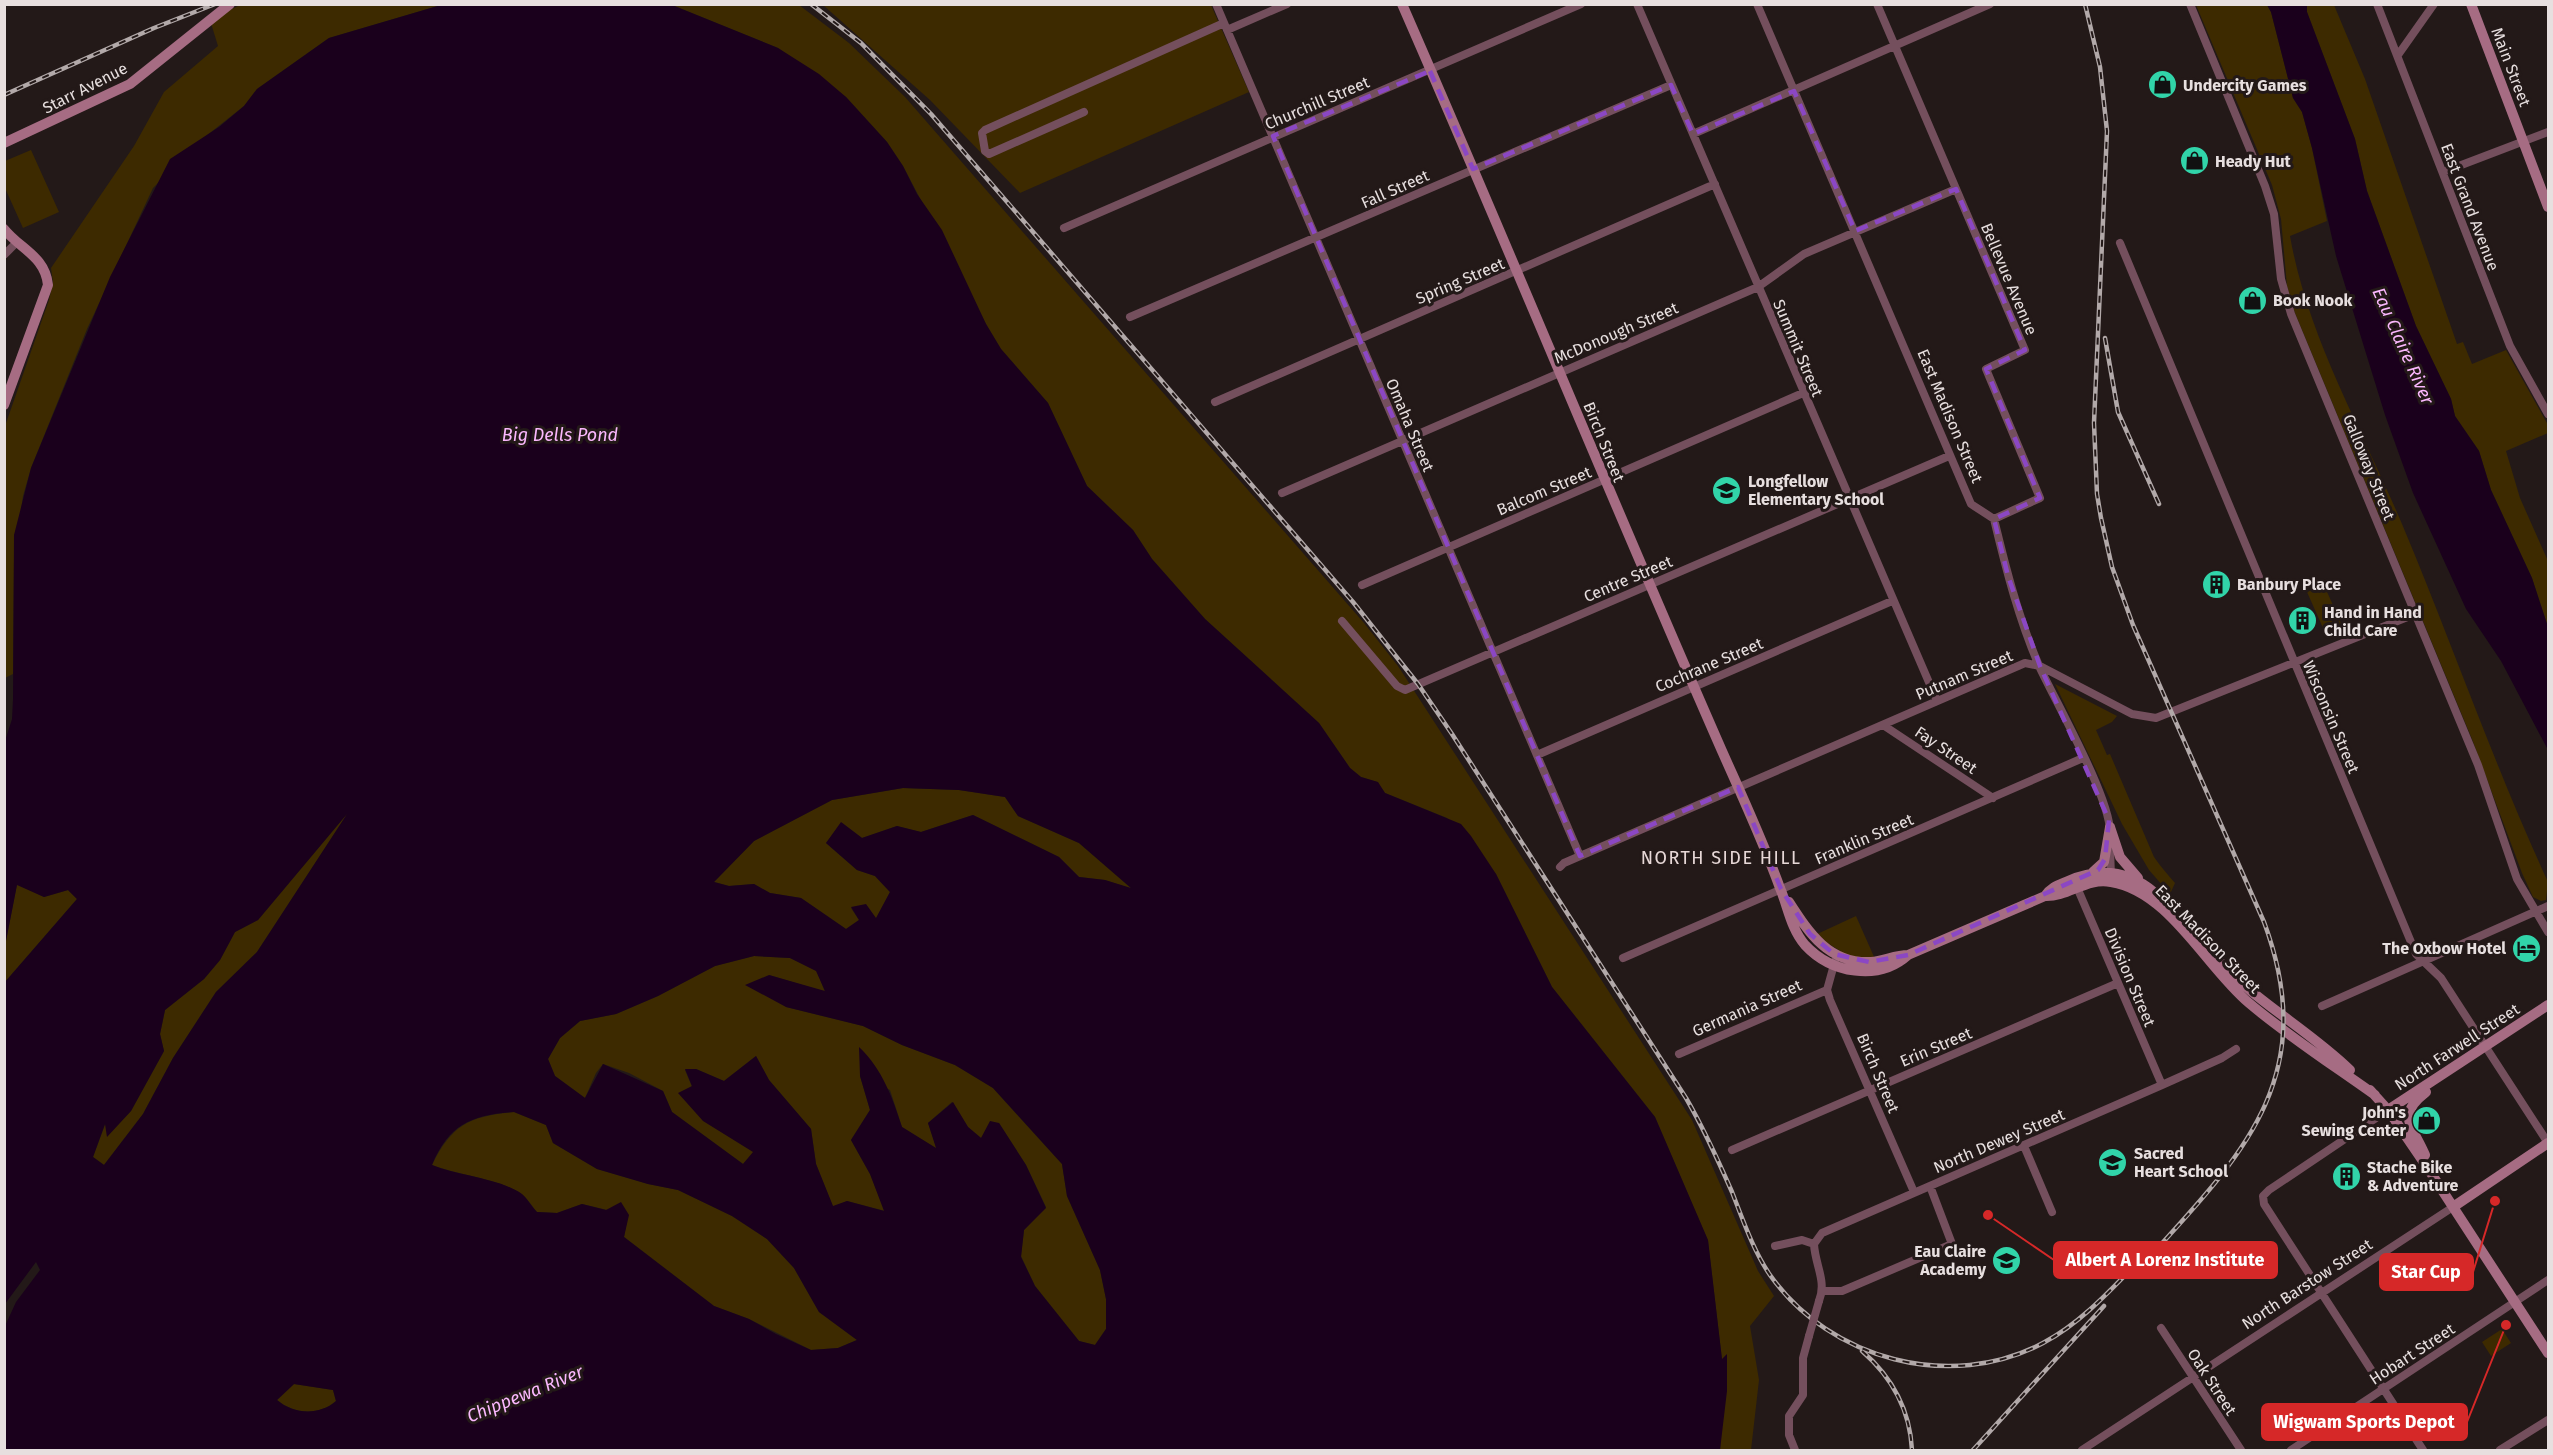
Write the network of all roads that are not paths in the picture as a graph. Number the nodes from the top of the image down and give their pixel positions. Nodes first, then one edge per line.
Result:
1 (230, 4) edge
2 (1216, 4) edge
3 (1287, 4) edge
4 (1402, 4) edge
5 (1581, 4) edge
6 (1637, 4) edge
7 (1757, 4) edge
8 (1877, 4) edge
9 (2190, 4) edge
10 (2377, 4) edge
11 (2434, 4) edge
12 (2471, 4) edge
13 (1991, 5) edge
14 (1226, 27) junction
15 (1896, 47) junction
16 (2398, 55) junction
17 (1430, 71) junction
18 (1671, 85) junction
19 (1794, 91) junction
20 (1084, 112) dead end
21 (2548, 132) edge
22 (1693, 134) junction
23 (1273, 136) junction
24 (2524, 141) junction
25 (4, 143) edge
26 (1473, 169) junction
27 (2443, 172) junction
28 (1715, 184) junction
29 (1956, 189) junction
30 (2548, 207) edge
31 (1064, 228) dead end
32 (4, 229) edge
33 (1855, 231) junction
34 (1316, 238) junction
35 (16, 243) junction
36 (2120, 243) dead end
37 (4, 255) edge
38 (1516, 271) junction
39 (1758, 287) junction
40 (1130, 317) dead end
41 (1359, 339) junction
42 (1560, 372) junction
43 (1803, 393) junction
44 (1215, 402) dead end
45 (4, 405) edge
46 (2548, 414) edge
47 (1402, 441) junction
48 (1949, 456) junction
49 (1603, 480) junction
50 (1282, 492) dead end
51 (1848, 500) junction
52 (1994, 519) junction
53 (1447, 548) junction
54 (1649, 584) junction
55 (1362, 585) dead end
56 (1892, 601) junction
57 (2415, 614) junction
58 (1342, 621) dead end
59 (1492, 652) junction
60 (2293, 663) junction
61 (2040, 666) junction
62 (1694, 686) junction
63 (1937, 701) junction
64 (1883, 724) junction
65 (1537, 755) junction
66 (2083, 758) junction
67 (1738, 787) junction
68 (1993, 798) junction
69 (2110, 827) junction
70 (1580, 856) junction
71 (1560, 867) dead end
72 (2087, 874) junction
73 (2111, 876) junction
74 (2075, 883) junction
75 (2149, 888) junction
76 (1781, 889) junction
77 (2548, 906) edge
78 (2536, 913) junction
79 (2548, 932) edge
80 (1623, 958) dead end
81 (1835, 960) junction
82 (2424, 961) junction
83 (2118, 983) junction
84 (1827, 990) junction
85 (2548, 1005) edge
86 (2322, 1006) dead end
87 (2486, 1046) junction
88 (2236, 1049) dead end
89 (1679, 1054) dead end
90 (2430, 1082) junction
91 (2162, 1085) junction
92 (1870, 1091) junction
93 (2375, 1095) junction
94 (2388, 1110) junction
95 (2548, 1143) edge
96 (2024, 1146) junction
97 (1732, 1150) dead end
98 (2429, 1170) junction
99 (1930, 1186) junction
100 (1914, 1192) junction
101 (2453, 1206) junction
102 (2052, 1212) dead end
103 (1814, 1244) junction
104 (1775, 1246) dead end
105 (2548, 1280) edge
106 (1823, 1291) junction
107 (2320, 1293) junction
108 (2515, 1302) junction
109 (2161, 1328) dead end
110 (2548, 1353) edge
111 (2193, 1377) junction
112 (2383, 1390) junction
113 (2548, 1420) edge
114 (1796, 1450) edge
115 (2082, 1450) edge
116 (2241, 1450) edge
117 (2291, 1450) edge
118 (2423, 1450) edge
119 (2500, 1450) edge

1 - 25 main road, Starr Avenue
2 - 14 street, Omaha Street
3 - 14 street
4 - 17 main road, Birch Street
5 - 17 street, Churchill Street
6 - 18 street, Summit Street
7 - 19 street, East Madison Street
8 - 15 street, Bellevue Avenue
9 - 57 street, Galloway Street
10 - 16 street, East Grand Avenue
11 - 16 street
12 - 24 main road, Main Street
13 - 15 street
14 - 20 street
14 - 23 street, Omaha Street
15 - 19 street
15 - 29 street, Bellevue Avenue
16 - 27 street, East Grand Avenue
17 - 23 street, Churchill Street
17 - 26 main road, Birch Street
18 - 22 street, Summit Street
18 - 26 street, Fall Street
19 - 22 street
19 - 33 street, East Madison Street
21 - 24 street
22 - 28 street, Summit Street
23 - 31 street, Churchill Street
23 - 34 street, Omaha Street
24 - 27 street
24 - 30 main road, Main Street
26 - 34 street, Fall Street
26 - 38 main road, Birch Street
27 - 46 street, East Grand Avenue
28 - 38 street, Spring Street
28 - 39 street, Summit Street
29 - 33 street, McDonough Street
29 - 52 street, Bellevue Avenue
32 - 35 main road
33 - 39 street, McDonough Street
33 - 48 street, East Madison Street
34 - 40 street, Fall Street
34 - 41 street, Omaha Street
35 - 37 street
35 - 45 main road
36 - 60 street, Wisconsin Street
38 - 41 street, Spring Street
38 - 42 main road, Birch Street
39 - 42 street, McDonough Street
39 - 43 street, Summit Street
41 - 44 street, Spring Street
41 - 47 street, Omaha Street
42 - 47 street, McDonough Street
42 - 49 main road, Birch Street
43 - 49 street, Balcom Street
43 - 51 street, Summit Street
47 - 50 street, McDonough Street
47 - 53 street, Omaha Street
48 - 51 street, Centre Street
48 - 52 street, East Madison Street
49 - 53 street, Balcom Street
49 - 54 main road, Birch Street
51 - 54 street, Centre Street
51 - 56 street, Summit Street
52 - 61 street
53 - 55 street, Balcom Street
53 - 59 street, Omaha Street
54 - 59 street, Centre Street
54 - 62 main road, Birch Street
56 - 62 street, Cochrane Street
56 - 63 street, Summit Street
57 - 60 street, Putnam Street
57 - 78 street, Galloway Street
58 - 59 street, Centre Street
59 - 65 street, Omaha Street
60 - 61 street, Putnam Street
60 - 82 street, Wisconsin Street
61 - 63 street, Putnam Street
61 - 66 street
62 - 65 street, Cochrane Street
62 - 67 main road, Birch Street
63 - 64 street, Putnam Street
64 - 67 street, Putnam Street
64 - 68 street, Fay Street
65 - 70 street, Omaha Street
66 - 68 street, Franklin Street
66 - 69 street
67 - 70 street, Putnam Street
67 - 76 main road, Birch Street
68 - 76 street, Franklin Street
69 - 72 main road
69 - 73 street
69 - 75 main road
70 - 71 street, Putnam Street
72 - 73 main road
72 - 74 main road
73 - 74 main road
73 - 75 main road, East Madison Street
73 - 93 main road, East Madison Street
74 - 81 main road
74 - 83 street, Division Street
75 - 93 main road, East Madison Street
76 - 80 street, Franklin Street
76 - 81 main road, Birch Street
77 - 78 street
78 - 79 street, Galloway Street
78 - 82 street
81 - 84 street
82 - 86 street
82 - 87 street, Wisconsin Street
83 - 91 street, Division Street
83 - 92 street, Erin Street
84 - 89 street, Germania Street
84 - 92 street, Birch Street
85 - 87 main road, North Farwell Street
87 - 90 main road, North Farwell Street
87 - 95 street, Wisconsin Street
88 - 91 street, North Dewey Street
90 - 94 main road, North Farwell Street
90 - 98 main road
91 - 96 street, North Dewey Street
92 - 97 street, Erin Street
92 - 100 street, Birch Street
93 - 94 main road, East Madison Street
94 - 98 main road, East Madison Street
94 - 107 street, North Farwell Street
95 - 101 main road, North Barstow Street
96 - 99 street, North Dewey Street
96 - 102 street
98 - 101 main road, East Madison Street
99 - 100 street, North Dewey Street
99 - 106 street
100 - 103 street, North Dewey Street
101 - 107 street, North Barstow Street
101 - 108 main road, East Madison Street
103 - 104 street
103 - 106 street
105 - 108 street, Hobart Street
106 - 114 street, bridge
107 - 111 street, North Barstow Street
107 - 112 street
108 - 110 main road, East Madison Street
108 - 112 street, Hobart Street
109 - 111 street, Oak Street
111 - 115 street, North Barstow Street
111 - 116 street, Oak Street
112 - 117 street, Hobart Street
112 - 118 street
113 - 119 street

